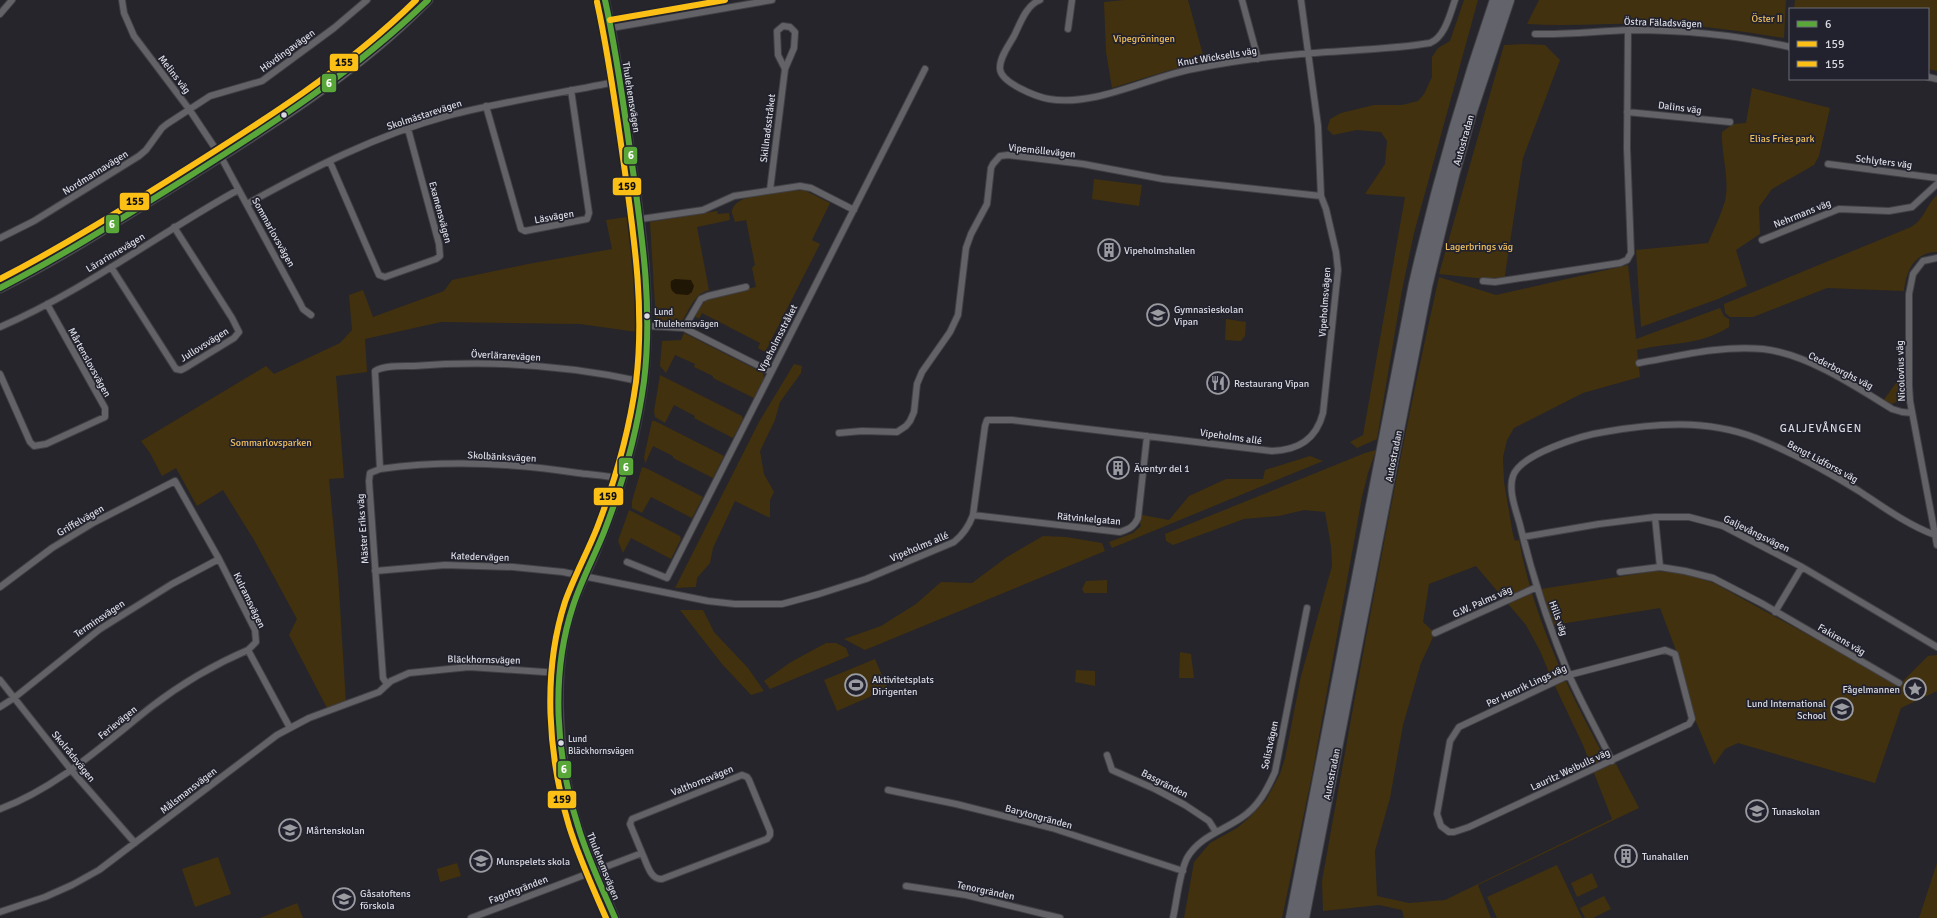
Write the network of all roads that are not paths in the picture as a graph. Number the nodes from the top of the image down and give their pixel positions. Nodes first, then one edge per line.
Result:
1 (12, 0) edge
2 (122, 0) edge
3 (367, 0) edge
4 (428, 0) edge
5 (605, 0) edge
6 (772, 0) edge
7 (1040, 0) edge
8 (1072, 0) edge
9 (1242, 0) edge
10 (1301, 0) edge
11 (1456, 0) edge
12 (1487, 0) edge
13 (1496, 0) edge
14 (1508, 0) edge
15 (1512, 0) edge
16 (0, 14) edge
17 (1501, 19) junction
18 (611, 28) junction
19 (1068, 29) dead end
20 (1628, 30) junction
21 (1535, 34) dead end
22 (1789, 47) edge
23 (1308, 53) junction
24 (1258, 59) junction
25 (785, 69) junction
26 (925, 69) dead end
27 (620, 81) junction
28 (571, 90) junction
29 (486, 106) junction
30 (189, 109) junction
31 (1460, 109) junction
32 (1627, 112) junction
33 (1730, 122) dead end
34 (408, 129) junction
35 (221, 157) junction
36 (330, 162) junction
37 (1828, 164) dead end
38 (1937, 178) edge
39 (1937, 184) edge
40 (238, 190) junction
41 (770, 190) junction
42 (1321, 196) junction
43 (247, 204) junction
44 (854, 210) junction
45 (641, 219) junction
46 (174, 227) junction
47 (0, 238) edge
48 (1762, 240) dead end
49 (1937, 258) edge
50 (111, 267) junction
51 (1483, 281) dead end
52 (0, 288) edge
53 (746, 288) dead end
54 (47, 304) junction
55 (311, 315) dead end
56 (648, 326) junction
57 (0, 327) edge
58 (684, 328) junction
59 (1639, 363) dead end
60 (771, 372) junction
61 (0, 374) edge
62 (644, 382) junction
63 (1912, 413) junction
64 (839, 433) dead end
65 (1147, 436) junction
66 (1266, 451) joint
67 (380, 469) junction
68 (1513, 474) joint
69 (175, 480) joint
70 (623, 480) junction
71 (973, 515) junction
72 (1655, 517) junction
73 (1935, 535) junction
74 (1523, 537) junction
75 (1937, 545) edge
76 (219, 559) junction
77 (627, 562) dead end
78 (1660, 567) junction
79 (1802, 567) junction
80 (375, 571) junction
81 (1620, 572) dead end
82 (585, 577) junction
83 (0, 587) edge
84 (1537, 587) junction
85 (1307, 608) dead end
86 (1776, 612) junction
87 (1435, 634) dead end
88 (1937, 647) edge
89 (248, 650) junction
90 (559, 673) junction
91 (1569, 675) junction
92 (0, 680) edge
93 (1899, 683) dead end
94 (387, 684) junction
95 (14, 698) junction
96 (0, 707) edge
97 (1691, 715) joint
98 (290, 728) junction
99 (1107, 755) dead end
100 (1612, 761) junction
101 (72, 770) junction
102 (888, 790) dead end
103 (0, 809) edge
104 (1216, 832) junction
105 (1449, 832) joint
106 (135, 843) junction
107 (642, 853) junction
108 (595, 870) junction
109 (1183, 871) junction
110 (906, 886) dead end
111 (0, 912) edge
112 (471, 918) edge
113 (615, 918) edge
114 (1060, 918) edge
115 (1173, 918) edge
116 (1292, 918) edge
117 (1303, 918) edge

1 - 16 street
2 - 30 street, Melins väg
3 - 30 street, Hövdingavägen
4 - 35 main road
5 - 18 street, Thulehemsvägen
6 - 18 street
7 - 24 street, Knut Wicksells väg
8 - 19 street
9 - 24 street
10 - 23 street, Vipeholmsvägen
11 - 23 street, Knut Wicksells väg
12 - 31 highway
13 - 31 highway, Autostradan
14 - 17 highway, Autostradan
15 - 17 highway
17 - 117 highway, Autostradan
18 - 27 street, Thulehemsvägen
20 - 21 street, Östra Fäladsvägen
20 - 22 street, Östra Fäladsvägen
20 - 32 street
23 - 24 street, Knut Wicksells väg
23 - 42 street, Vipeholmsvägen
25 - 25 street, Skillnadsstråket
25 - 41 street, Skillnadsstråket
26 - 44 street, Vipeholmsstråket
27 - 28 street, Skolmästarevägen
27 - 45 street, Thulehemsvägen
28 - 29 street, Skolmästarevägen
28 - 29 street, Läsvägen
29 - 34 street, Skolmästarevägen
30 - 35 street, Melins väg
30 - 47 street, Nordmannavägen
31 - 116 highway, Autostradan
32 - 33 street, Dalins väg
32 - 51 street
34 - 36 street, Skolmästarevägen
34 - 36 street, Examensvägen
35 - 40 street, Sommarlovsvägen
35 - 52 main road
36 - 43 street, Skolmästarevägen
37 - 38 street, Schlyters väg
39 - 48 street, Nehrmans väg
40 - 43 street, Sommarlovsvägen
40 - 46 street, Lärarinnevägen
41 - 44 street
41 - 45 street
42 - 64 street, Vipemöllevägen
42 - 66 street, Vipeholmsvägen
43 - 55 street, Sommarlovsvägen
44 - 60 street, Vipeholmsstråket
45 - 56 street, Thulehemsvägen
46 - 50 street, Lärarinnevägen
46 - 50 street, Jullovsvägen
49 - 63 street, Nicolovius väg
50 - 54 street, Lärarinnevägen
53 - 58 street
54 - 57 street, Lärarinnevägen
54 - 61 street, Mårtenslovsvägen
56 - 58 street
56 - 62 street, Thulehemsvägen
58 - 60 street
59 - 63 street, Cederborghs väg
60 - 77 street, Vipeholmsstråket
62 - 67 street, Överlärarevägen
62 - 70 street, Thulehemsvägen
63 - 73 street, Nicolovius väg
65 - 66 street, Vipeholms allé
65 - 71 street, Rätvinkelgatan
65 - 71 street, Vipeholms allé
67 - 70 street, Skolbänksvägen
67 - 80 street, Mäster Eriks väg
68 - 73 street, Bengt Lidforss väg
68 - 74 street, Hills väg
69 - 76 street, Kulramsvägen
69 - 83 street, Griffelvägen
70 - 82 street, Thulehemsvägen
71 - 82 street, Vipeholms allé
72 - 74 street, Galjevångsvägen
72 - 78 street
72 - 79 street, Galjevångsvägen
73 - 75 street, Nicolovius väg
74 - 84 street, Hills väg
76 - 89 street, Kulramsvägen
76 - 95 street, Terminsvägen
78 - 81 street, Fakirens väg
78 - 86 street, Fakirens väg
79 - 86 street
79 - 88 street, Galjevångsvägen
80 - 82 street, Katedervägen
80 - 94 street, Mäster Eriks väg
82 - 90 street, Thulehemsvägen
84 - 87 street, G.W. Palms väg
84 - 91 street, Hills väg
85 - 104 street, Solistvägen
86 - 93 street, Fakirens väg
89 - 98 street
89 - 101 street, Ferievägen
90 - 94 street, Bläckhornsvägen
90 - 108 street, Thulehemsvägen
91 - 97 street, Per Henrik Lings väg
91 - 100 street, Hills väg
91 - 105 street, Per Henrik Lings väg
92 - 95 street, Skolrådsvägen
94 - 98 street, Målsmansvägen
95 - 96 street, Terminsvägen
95 - 101 street, Skolrådsvägen
97 - 100 street, Lauritz Weibulls väg
98 - 106 street, Målsmansvägen
99 - 104 street, Basgränden
100 - 105 street, Lauritz Weibulls väg
101 - 103 street, Ferievägen
101 - 106 street, Skolrådsvägen
102 - 109 street, Barytongränden
104 - 109 street, Solistvägen
106 - 111 street, Målsmansvägen
107 - 107 street, Valthornsvägen
107 - 108 street
108 - 112 street, Fagottgränden
108 - 113 street, Thulehemsvägen
109 - 115 street, Solistvägen
110 - 114 street, Tenorgränden

